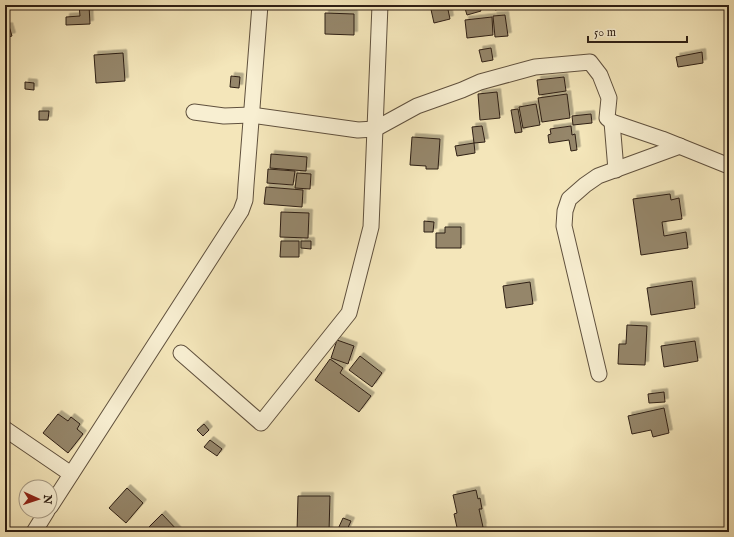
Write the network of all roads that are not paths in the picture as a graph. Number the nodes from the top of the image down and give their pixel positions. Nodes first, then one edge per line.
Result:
1 (260, 5) edge
2 (380, 5) edge
3 (194, 112) dead end
4 (251, 115) junction
5 (612, 122) junction
6 (375, 129) junction
7 (680, 146) junction
8 (729, 166) edge
9 (616, 170) junction
10 (181, 353) dead end
11 (599, 374) dead end
12 (5, 429) edge
13 (71, 474) junction
14 (58, 494) edge
15 (42, 519) edge
16 (34, 532) edge

1 - 4 street
2 - 6 street
3 - 4 street
4 - 6 street
4 - 13 street
5 - 6 street
5 - 7 street
5 - 9 street
6 - 10 street
7 - 8 street
7 - 9 street
9 - 11 street
12 - 13 street
13 - 14 street
15 - 16 street

